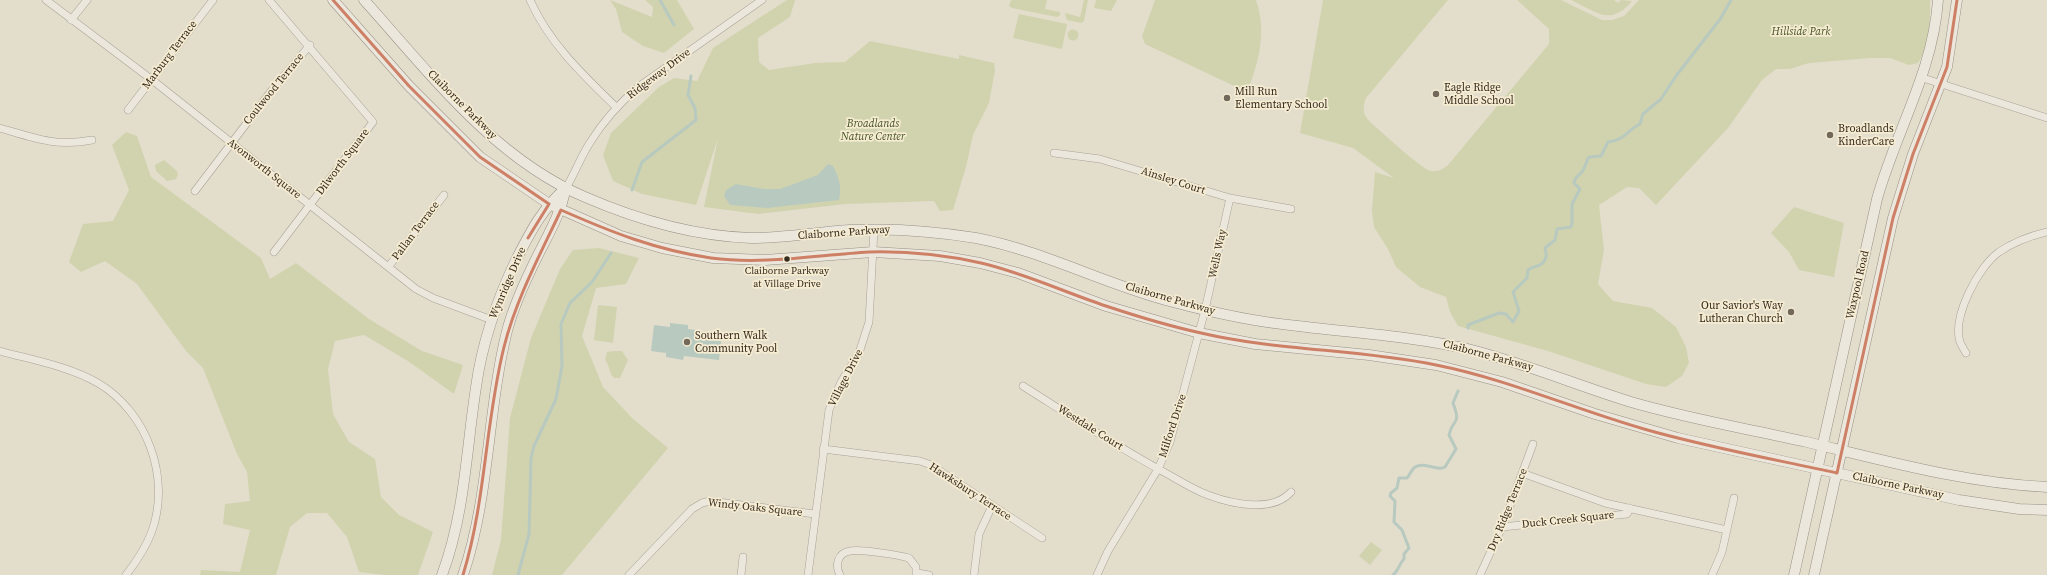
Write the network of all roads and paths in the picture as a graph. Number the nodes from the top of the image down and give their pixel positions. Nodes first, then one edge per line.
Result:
1 (46, 0) edge
2 (87, 0) edge
3 (213, 0) edge
4 (269, 0) edge
5 (333, 0) edge
6 (364, 0) edge
7 (530, 0) edge
8 (762, 0) edge
9 (1938, 0) edge
10 (1957, 0) edge
11 (72, 20) junction
12 (310, 45) junction
13 (1923, 78) junction
14 (151, 80) junction
15 (1942, 84) junction
16 (616, 108) junction
17 (128, 110) dead end
18 (2047, 118) edge
19 (0, 128) edge
20 (92, 140) dead end
21 (231, 143) junction
22 (1054, 153) dead end
23 (566, 188) junction
24 (195, 191) dead end
25 (444, 195) dead end
26 (1230, 198) junction
27 (549, 204) junction
28 (310, 205) junction
29 (561, 210) junction
30 (1291, 210) dead end
31 (874, 229) junction
32 (2047, 232) edge
33 (274, 252) dead end
34 (873, 252) junction
35 (389, 266) junction
36 (1205, 310) junction
37 (492, 320) junction
38 (1199, 333) junction
39 (0, 350) edge
40 (1966, 353) dead end
41 (1023, 386) dead end
42 (1533, 444) dead end
43 (1822, 446) junction
44 (823, 449) junction
45 (1842, 450) junction
46 (1158, 469) junction
47 (1818, 470) junction
48 (1522, 473) junction
49 (1837, 473) junction
50 (2047, 487) edge
51 (1291, 492) dead end
52 (1734, 498) dead end
53 (992, 506) junction
54 (1630, 508) junction
55 (2047, 510) edge
56 (815, 514) junction
57 (1502, 527) junction
58 (1727, 530) junction
59 (1042, 538) dead end
60 (743, 557) dead end
61 (917, 574) edge
62 (126, 575) edge
63 (442, 575) edge
64 (463, 575) edge
65 (629, 575) edge
66 (741, 575) edge
67 (808, 575) edge
68 (840, 575) edge
69 (929, 575) edge
70 (974, 575) edge
71 (1097, 575) edge
72 (1480, 575) edge
73 (1712, 575) edge
74 (1794, 575) edge
75 (1814, 575) edge

1 - 11 street, Avonworth Square
2 - 11 street
3 - 14 street, Marburg Terrace
4 - 12 street, Dilworth Square
5 - 27 main road, Claiborne Parkway
6 - 23 main road, Claiborne Parkway
7 - 16 street
8 - 16 street, Ridgeway Drive
9 - 13 main road, Waxpool Road
10 - 15 main road, Waxpool Road
11 - 14 street, Avonworth Square
12 - 21 street, Coulwood Terrace
12 - 28 street, Dilworth Square
13 - 15 street
13 - 43 main road, Waxpool Road
14 - 17 street, Marburg Terrace
14 - 21 street, Avonworth Square
15 - 18 street
15 - 45 main road, Waxpool Road
16 - 23 street, Ridgeway Drive
19 - 20 street
21 - 24 street, Coulwood Terrace
21 - 28 street, Avonworth Square
22 - 26 street, Ainsley Court
23 - 27 main road, Wynridge Drive
23 - 29 main road, Wynridge Drive
23 - 31 main road, Claiborne Parkway
25 - 35 street, Pallan Terrace
26 - 30 street, Ainsley Court
26 - 36 street, Wells Way
27 - 29 main road, Claiborne Parkway
27 - 37 main road, Wynridge Drive
28 - 33 street, Dilworth Square
28 - 35 street, Avonworth Square
29 - 34 main road, Claiborne Parkway
29 - 64 main road, Wynridge Drive
31 - 34 street, Village Drive
31 - 36 main road, Claiborne Parkway
32 - 40 street
34 - 38 main road, Claiborne Parkway
34 - 44 street, Village Drive
35 - 37 street, Avonworth Square
36 - 38 street, Milford Drive
36 - 43 main road, Claiborne Parkway
37 - 63 main road, Wynridge Drive
38 - 46 street, Milford Drive
38 - 47 main road, Claiborne Parkway
39 - 62 street
41 - 46 street, Westdale Court
42 - 48 street, Dry Ridge Terrace
43 - 45 main road, Claiborne Parkway
43 - 47 main road, Waxpool Road
44 - 53 street, Hawksbury Terrace
44 - 56 street, Village Drive
45 - 49 main road, Waxpool Road
45 - 50 main road, Claiborne Parkway
46 - 51 street, Westdale Court
46 - 71 street, Milford Drive
47 - 49 main road, Claiborne Parkway
47 - 74 main road, Waxpool Road
48 - 54 street, Duck Creek Square
48 - 57 street, Dry Ridge Terrace
49 - 55 main road, Claiborne Parkway
49 - 75 main road, Waxpool Road
52 - 58 street
53 - 59 street, Hawksbury Terrace
53 - 70 street
54 - 57 street, Duck Creek Square
54 - 58 street, Duck Creek Square
56 - 65 street, Windy Oaks Square
56 - 67 street, Village Drive
57 - 72 street, Dry Ridge Terrace
58 - 73 street
60 - 66 street
61 - 68 street
61 - 69 street

